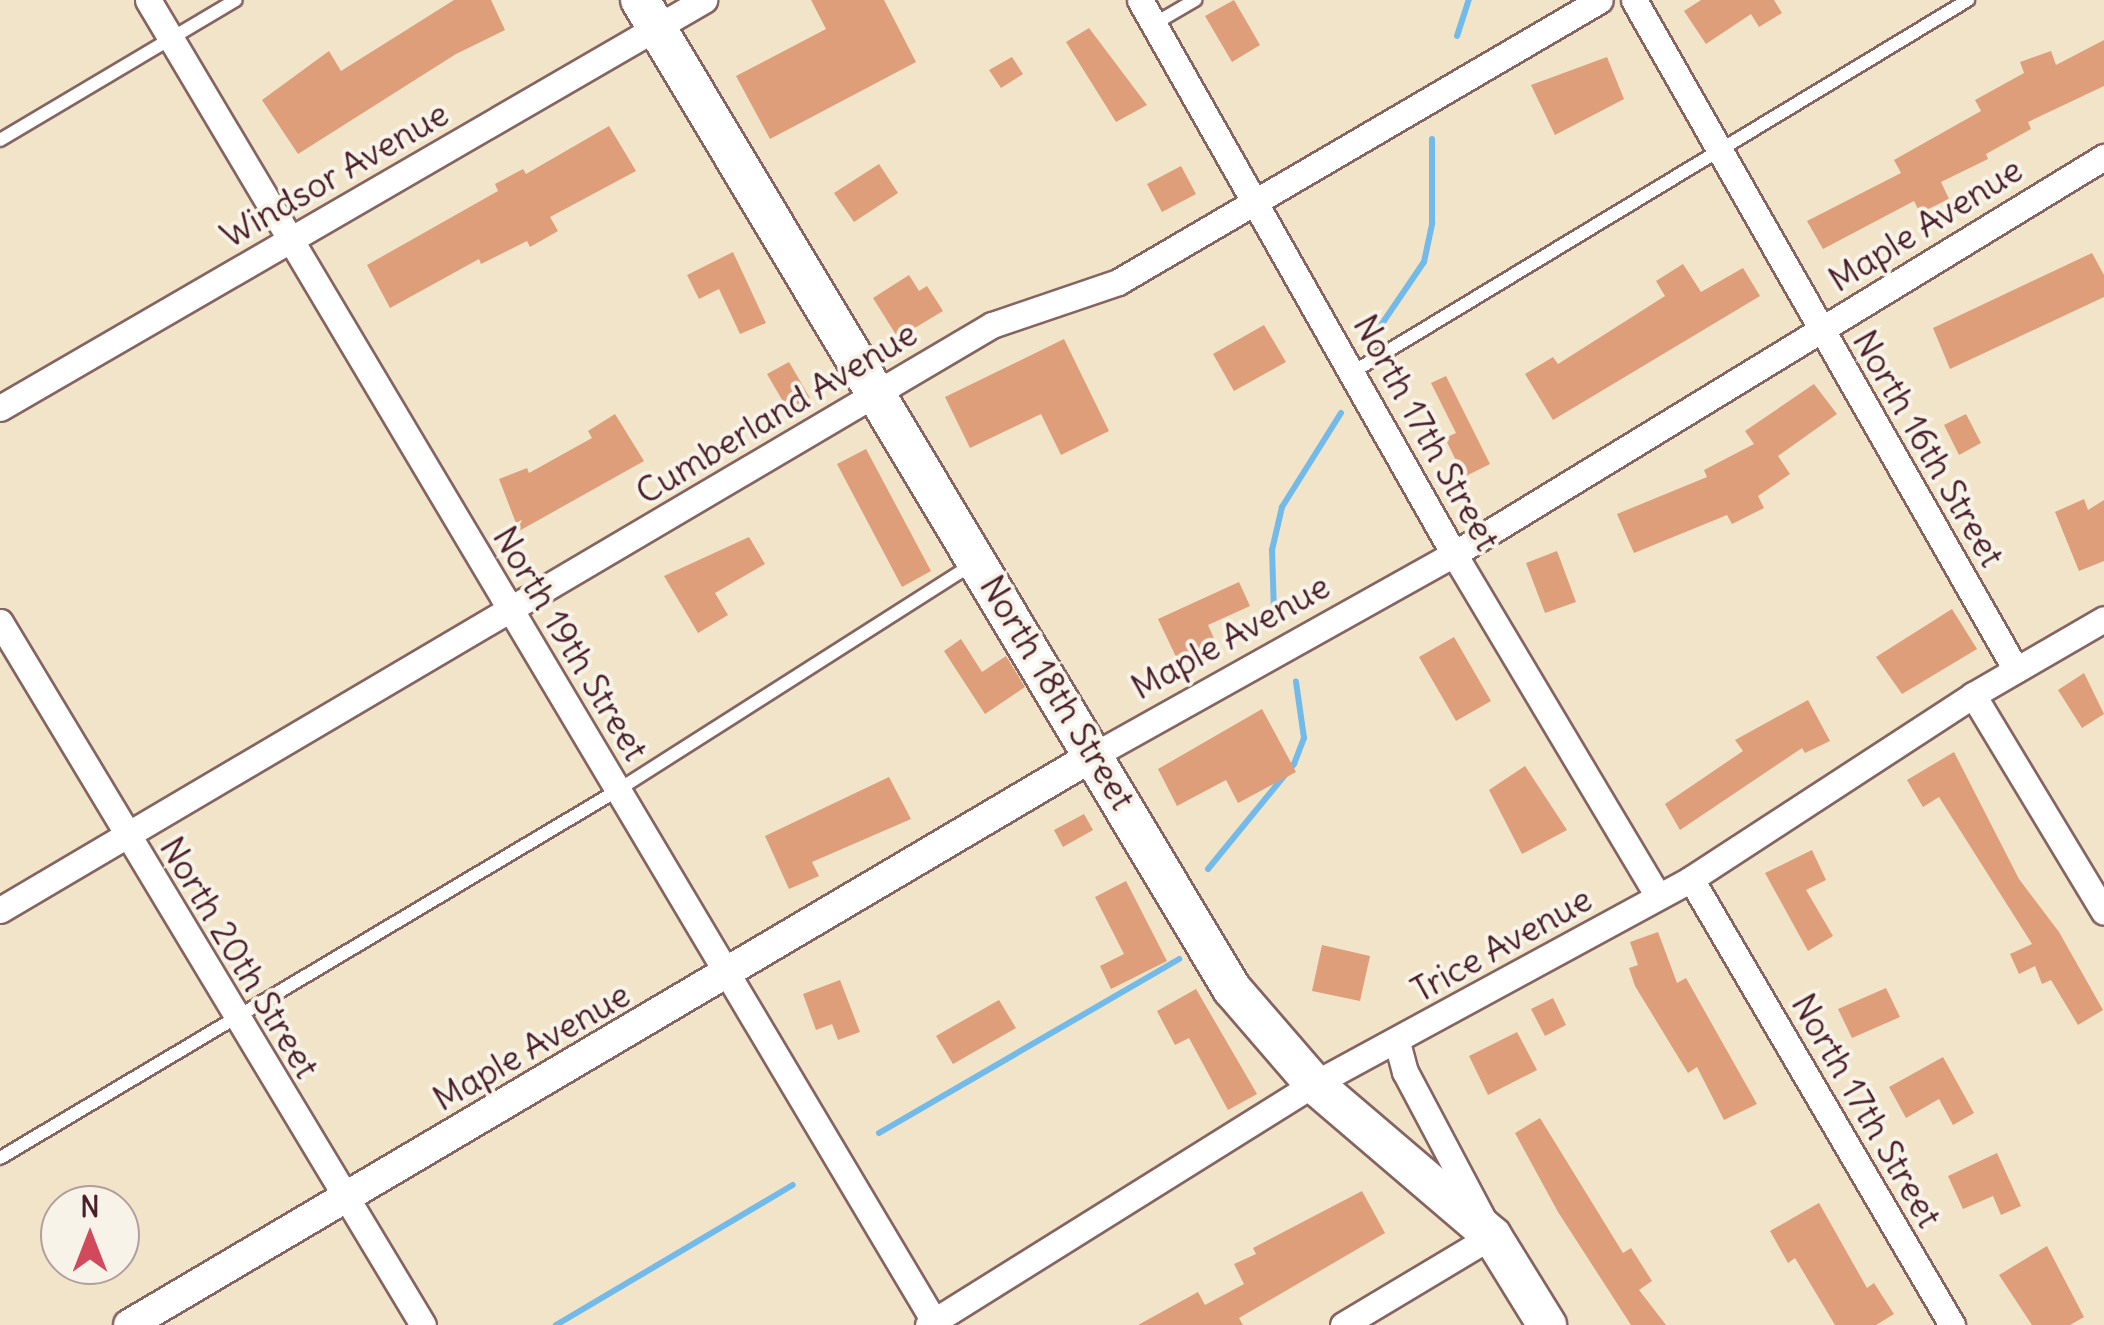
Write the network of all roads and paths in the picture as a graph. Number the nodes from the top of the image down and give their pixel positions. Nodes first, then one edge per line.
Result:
1 (148, 0) edge
2 (236, 0) edge
3 (704, 0) edge
4 (1140, 0) edge
5 (1195, 0) edge
6 (1600, 0) edge
7 (1634, 0) edge
8 (1968, 0) edge
9 (647, 13) edge
10 (1154, 24) junction
11 (171, 38) junction
12 (0, 140) edge
13 (1718, 150) junction
14 (2104, 157) edge
15 (1258, 202) junction
16 (292, 240) junction
17 (1822, 333) junction
18 (1353, 372) junction
19 (878, 390) junction
20 (0, 408) edge
21 (1454, 554) junction
22 (980, 560) junction
23 (512, 612) junction
24 (2104, 620) edge
25 (0, 622) edge
26 (2016, 670) junction
27 (1973, 696) junction
28 (1096, 754) junction
29 (618, 790) junction
30 (127, 834) junction
31 (1691, 878) junction
32 (1658, 896) junction
33 (0, 910) edge
34 (2104, 912) edge
35 (729, 975) junction
36 (236, 1019) junction
37 (1397, 1042) junction
38 (1314, 1084) junction
39 (0, 1158) edge
40 (342, 1199) junction
41 (1492, 1236) junction
42 (931, 1323) edge
43 (129, 1325) edge
44 (422, 1325) edge
45 (1343, 1325) edge
46 (1547, 1325) edge
47 (1952, 1325) edge

1 - 11 street, North 19th Street
2 - 11 lane
3 - 9 street, Windsor Avenue
4 - 10 street, North 17th Street
5 - 10 lane
6 - 15 street, Cumberland Avenue
7 - 13 street, North 16th Street
8 - 13 lane
9 - 16 street, Windsor Avenue
9 - 19 main road, North 18th Street
10 - 15 street, North 17th Street
11 - 12 lane
11 - 16 street, North 19th Street
13 - 17 street, North 16th Street
13 - 18 lane
14 - 17 street, Maple Avenue
15 - 18 street, North 17th Street
15 - 19 street, Cumberland Avenue
16 - 20 street, Windsor Avenue
16 - 23 street, North 19th Street
17 - 21 street, Maple Avenue
17 - 26 street, North 16th Street
18 - 21 street, North 17th Street
19 - 22 main road, North 18th Street
19 - 23 street, Cumberland Avenue
21 - 28 street, Maple Avenue
21 - 32 street, North 17th Street
22 - 28 main road, North 18th Street
22 - 29 lane
23 - 29 street, North 19th Street
23 - 30 street, Cumberland Avenue
24 - 26 street, Trice Avenue
25 - 30 street, North 20th Street
26 - 27 street, Trice Avenue
27 - 31 street, Trice Avenue
27 - 34 street
28 - 35 street, Maple Avenue
28 - 38 main road, North 18th Street
29 - 35 street, North 19th Street
29 - 36 lane
30 - 33 street, Cumberland Avenue
30 - 36 street, North 20th Street
31 - 32 street, Trice Avenue
31 - 47 street, North 17th Street
32 - 37 street, Trice Avenue
35 - 40 street, Maple Avenue
35 - 42 street, North 19th Street
36 - 39 lane
36 - 40 street, North 20th Street
37 - 38 street, Trice Avenue
37 - 41 street
38 - 41 main road, North 18th Street
38 - 42 street, Trice Avenue
40 - 43 street, Maple Avenue
40 - 44 street, North 20th Street
41 - 45 street
41 - 46 main road, North 18th Street

